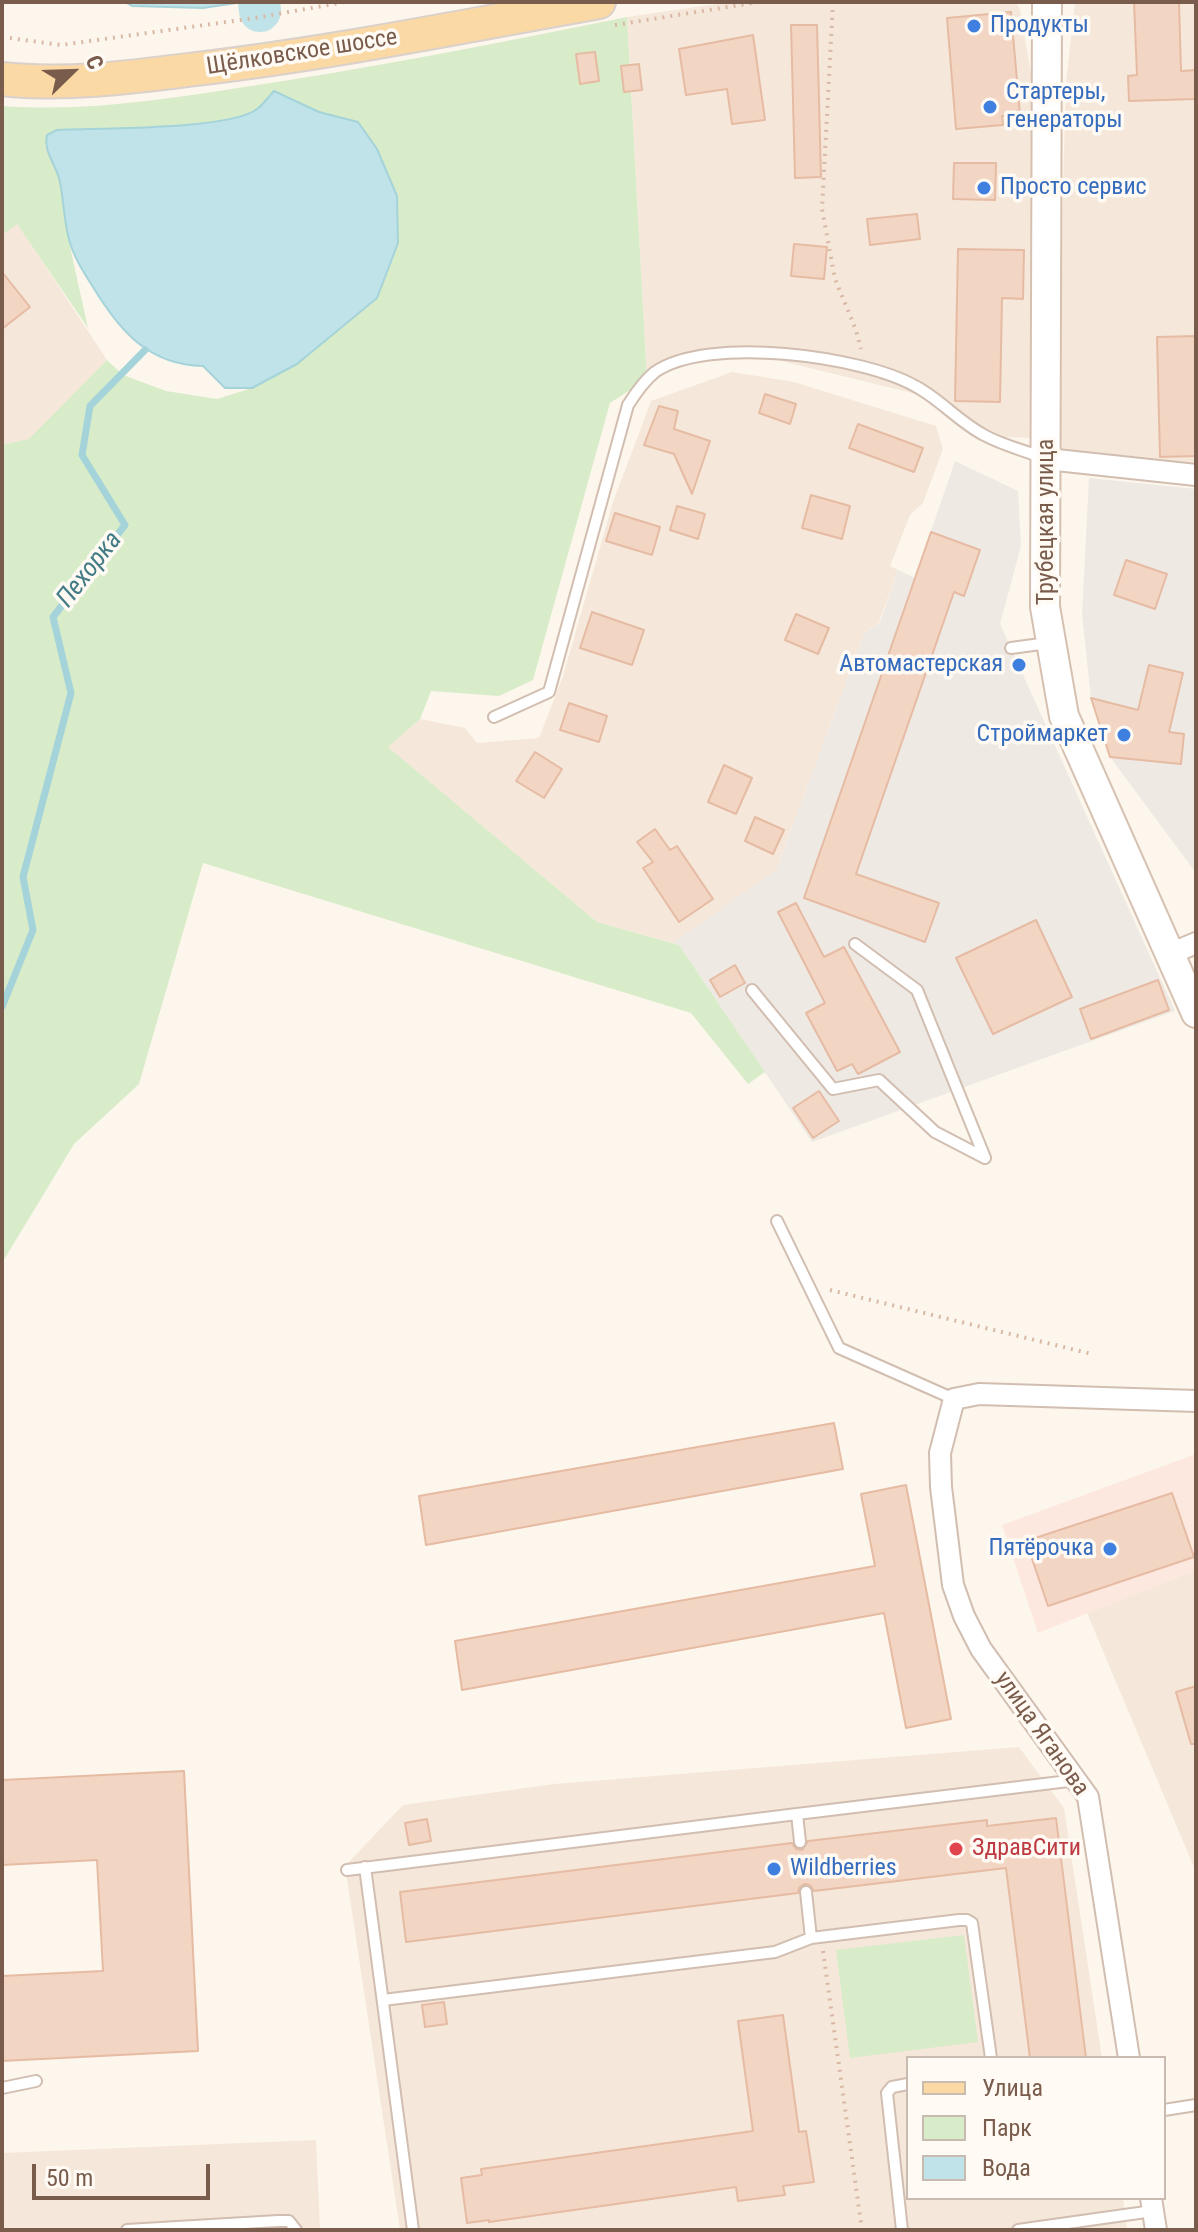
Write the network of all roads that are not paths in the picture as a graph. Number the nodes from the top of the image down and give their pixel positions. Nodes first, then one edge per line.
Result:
1 (599, 2) edge
2 (1047, 2) edge
3 (6, 80) edge
4 (1047, 459) junction
5 (1196, 475) edge
6 (1051, 642) junction
7 (1011, 648) dead end
8 (494, 717) dead end
9 (1196, 943) edge
10 (855, 944) dead end
11 (1170, 954) junction
12 (752, 990) dead end
13 (1196, 1013) edge
14 (777, 1221) dead end
15 (954, 1399) junction
16 (1196, 1401) edge
17 (1077, 1780) junction
18 (797, 1814) junction
19 (800, 1842) dead end
20 (365, 1867) junction
21 (347, 1870) dead end
22 (806, 1892) dead end
23 (816, 1938) junction
24 (383, 2000) junction
25 (991, 2056) edge
26 (1129, 2056) edge
27 (36, 2081) dead end
28 (906, 2084) edge
29 (2, 2088) edge
30 (1196, 2105) edge
31 (1166, 2110) edge
32 (1153, 2213) edge
33 (127, 2230) edge
34 (296, 2230) edge
35 (413, 2230) edge
36 (902, 2230) edge
37 (1018, 2230) edge

1 - 3 main road, Щёлковское шоссе
2 - 4 main road, Трубецкая улица
4 - 5 street
4 - 6 main road, Трубецкая улица
4 - 8 lane
6 - 7 lane
6 - 11 main road, Трубецкая улица
9 - 11 street
10 - 12 lane
11 - 13 main road, Трубецкая улица
14 - 15 lane
15 - 16 street
15 - 17 street, улица Яганова
17 - 18 lane
17 - 26 street, улица Яганова
18 - 19 lane
18 - 20 lane
20 - 21 lane
20 - 24 lane
22 - 23 lane
23 - 24 lane
23 - 25 lane
24 - 35 lane
27 - 29 lane
28 - 36 lane
30 - 31 lane
32 - 37 lane
33 - 34 lane

